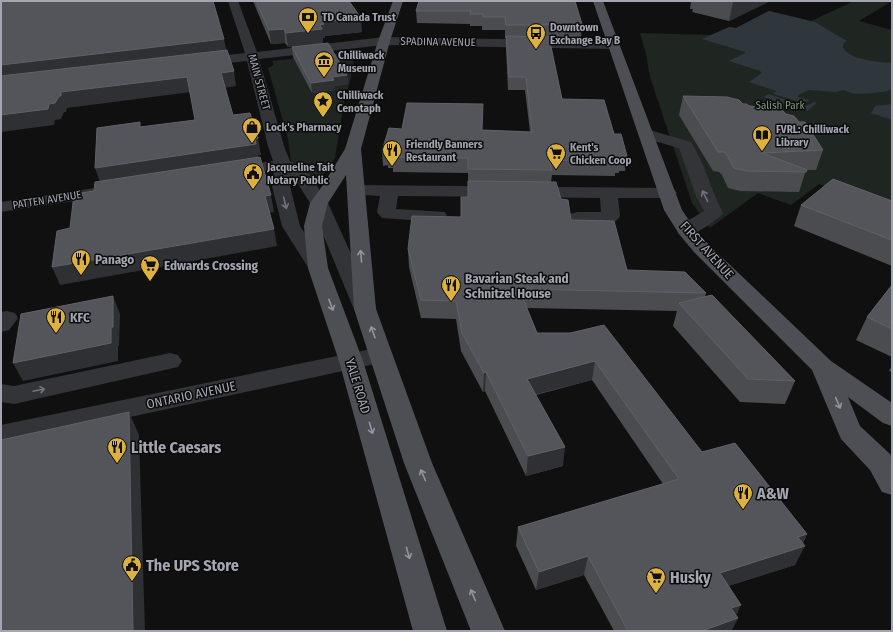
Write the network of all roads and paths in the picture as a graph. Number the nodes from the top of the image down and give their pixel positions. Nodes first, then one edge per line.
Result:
1 (233, 1) edge
2 (398, 1) edge
3 (598, 1) edge
4 (384, 41) junction
5 (614, 45) junction
6 (252, 56) junction
7 (186, 64) edge
8 (646, 134) junction
9 (353, 149) junction
10 (283, 164) junction
11 (220, 174) edge
12 (121, 189) edge
13 (356, 190) junction
14 (390, 190) junction
15 (608, 193) junction
16 (668, 193) junction
17 (319, 203) junction
18 (1, 207) edge
19 (438, 216) edge
20 (577, 218) dead end
21 (686, 230) junction
22 (318, 268) junction
23 (365, 309) junction
24 (381, 355) junction
25 (170, 361) dead end
26 (351, 361) junction
27 (823, 367) junction
28 (1, 393) edge
29 (892, 416) edge
30 (1, 435) edge
31 (892, 484) edge
32 (430, 631) edge
33 (488, 631) edge

1 - 6 street, MAIN STREET
2 - 4 main road, YALE ROAD
3 - 5 main road, FIRST AVENUE
4 - 5 street, SPADINA AVENUE
4 - 6 street, SPADINA AVENUE
4 - 9 main road, YALE ROAD
5 - 8 main road, FIRST AVENUE
6 - 7 street, SPADINA AVENUE
6 - 10 street, MAIN STREET
8 - 16 main road, FIRST AVENUE
21 -> 8 street
9 - 13 main road, YALE ROAD
9 - 17 main road, YALE ROAD
10 - 11 street
10 - 17 street
10 -> 22 street, MAIN STREET
12 - 18 street, PATTEN AVENUE
13 - 14 street
23 -> 13 main road, YALE ROAD
14 - 15 street
14 - 19 street
15 - 16 street
15 - 20 street
16 - 21 main road, FIRST AVENUE
17 - 22 main road, YALE ROAD
17 - 23 street
21 - 27 main road, FIRST AVENUE
22 -> 26 main road, YALE ROAD
24 -> 23 main road, YALE ROAD
24 - 26 street, ONTARIO AVENUE
33 -> 24 main road, YALE ROAD
28 -> 25 street
26 - 30 street, ONTARIO AVENUE
26 -> 32 main road, YALE ROAD
27 - 29 main road, FIRST AVENUE
27 -> 31 main road

